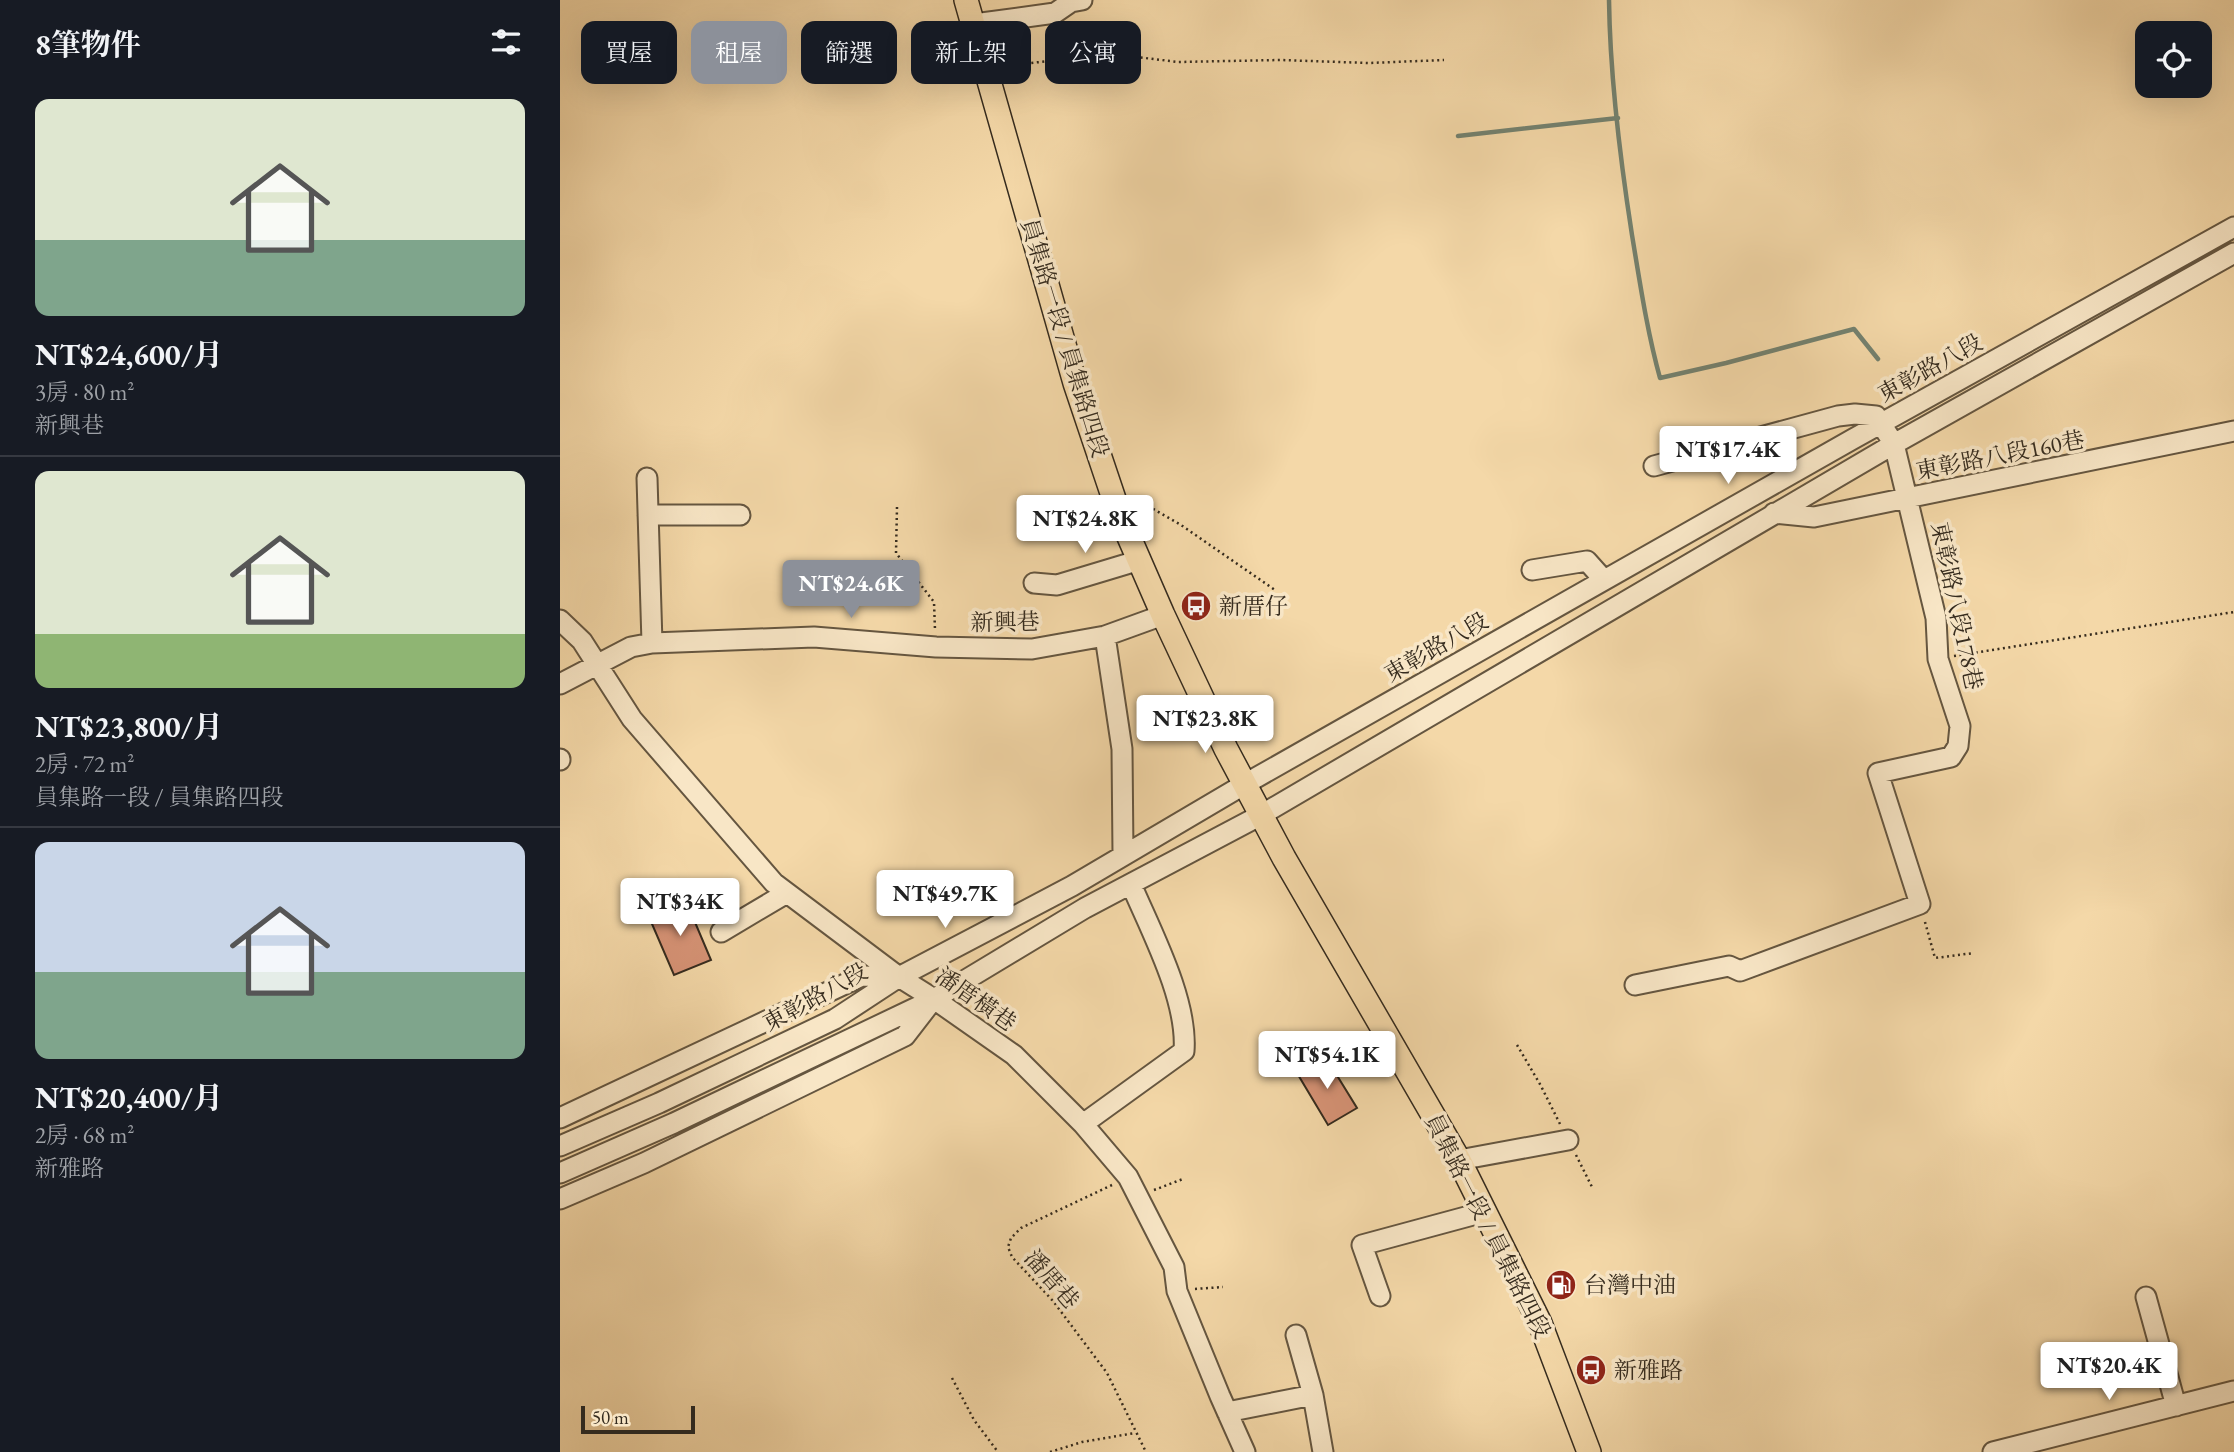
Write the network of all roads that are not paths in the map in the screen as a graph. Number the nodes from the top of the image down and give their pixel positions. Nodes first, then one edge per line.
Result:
1 (966, 0) edge
2 (1082, 0) edge
3 (973, 21) edge
4 (996, 21) edge
5 (991, 84) edge
6 (2234, 227) edge
7 (2234, 253) edge
8 (1882, 423) junction
9 (2234, 431) edge
10 (1894, 443) junction
11 (1654, 466) dead end
12 (647, 478) dead end
13 (1908, 499) junction
14 (1774, 513) junction
15 (648, 515) junction
16 (740, 515) dead end
17 (1140, 560) junction
18 (1532, 569) dead end
19 (1604, 580) junction
20 (1034, 583) dead end
21 (1163, 615) junction
22 (560, 620) edge
23 (1105, 636) junction
24 (652, 643) junction
25 (598, 666) junction
26 (560, 684) edge
27 (1245, 784) junction
28 (1261, 815) junction
29 (1122, 854) junction
30 (1131, 884) junction
31 (785, 894) junction
32 (722, 932) dead end
33 (900, 978) junction
34 (1635, 985) dead end
35 (934, 999) junction
36 (560, 1118) edge
37 (1083, 1124) junction
38 (1568, 1140) road end
39 (560, 1146) edge
40 (1459, 1160) junction
41 (560, 1173) edge
42 (560, 1199) edge
43 (1484, 1212) junction
44 (1380, 1296) dead end
45 (2146, 1297) dead end
46 (1296, 1335) dead end
47 (2234, 1391) edge
48 (1313, 1395) junction
49 (2176, 1406) junction
50 (1227, 1412) junction
51 (1245, 1452) edge
52 (1323, 1452) edge
53 (1589, 1452) edge
54 (1993, 1452) edge

1 - 3 main road, 員集路一段 / 員集路四段
2 - 4 street
5 - 17 main road, 員集路一段 / 員集路四段
6 - 8 street, 東彰路八段
7 - 10 street
8 - 10 street, 東彰路八段178巷
8 - 11 street
8 - 19 street, 東彰路八段
9 - 13 street, 東彰路八段160巷
10 - 13 street, 東彰路八段178巷
10 - 14 street
12 - 15 street
13 - 14 street, 東彰路八段160巷
13 - 34 street, 東彰路八段178巷
14 - 28 street
15 - 16 street
15 - 24 street
17 - 20 street
17 - 21 main road, 員集路一段 / 員集路四段
18 - 19 street
19 - 27 street, 東彰路八段
21 - 23 street, 新興巷
21 - 27 main road, 員集路一段 / 員集路四段
22 - 25 street, 潘厝橫巷
23 - 24 street, 新興巷
23 - 29 street
24 - 25 street, 新興巷
25 - 26 street, 新興巷
25 - 31 street, 潘厝橫巷
27 - 28 main road, 員集路一段 / 員集路四段
27 - 29 street, 東彰路八段
28 - 30 street
28 - 40 main road, 員集路一段 / 員集路四段
29 - 33 street, 東彰路八段
30 - 35 street
30 - 37 street
31 - 32 street
31 - 33 street, 潘厝橫巷
33 - 35 street, 潘厝橫巷
33 - 36 street
33 - 39 street, 東彰路八段
35 - 37 street, 潘厝橫巷
35 - 41 street
35 - 42 street
37 - 50 street, 潘厝橫巷
38 - 40 street
40 - 43 main road, 員集路一段 / 員集路四段
43 - 44 street
43 - 53 main road, 員集路一段 / 員集路四段
45 - 49 street
46 - 48 street
47 - 49 street
48 - 50 street
48 - 52 street
49 - 54 street
50 - 51 street, 潘厝橫巷

